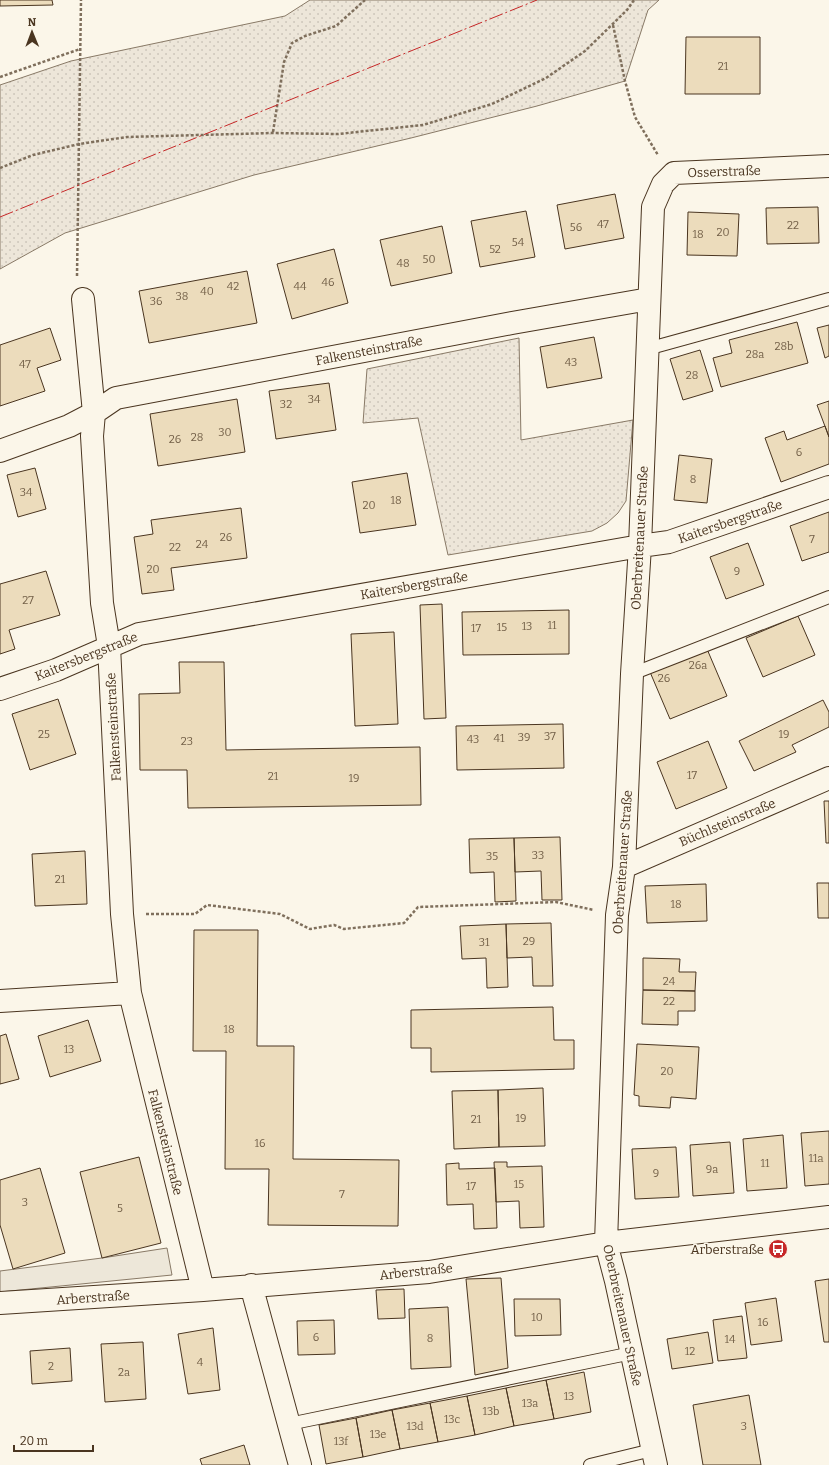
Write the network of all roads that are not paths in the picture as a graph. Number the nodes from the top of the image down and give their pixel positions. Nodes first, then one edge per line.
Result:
1 (829, 166) edge
2 (650, 244) joint
3 (83, 299) road end
4 (649, 299) junction
5 (829, 299) edge
6 (647, 349) junction
7 (94, 413) junction
8 (0, 451) edge
9 (829, 487) edge
10 (640, 546) junction
11 (829, 597) edge
12 (109, 646) junction
13 (632, 674) junction
14 (0, 689) edge
15 (829, 778) edge
16 (624, 867) junction
17 (130, 993) junction
18 (0, 1000) edge
19 (829, 1217) edge
20 (606, 1243) junction
21 (251, 1285) junction
22 (203, 1290) junction
23 (0, 1302) edge
24 (632, 1354) junction
25 (289, 1424) junction
26 (654, 1458) edge
27 (300, 1465) edge
28 (590, 1465) edge

1 - 2 street, Osserstraße
2 - 4 street, Oberbreitenauer Straße
3 - 7 street, Falkensteinstraße
4 - 6 street, Oberbreitenauer Straße
4 - 7 street, Falkensteinstraße
5 - 6 lane
6 - 10 street, Oberbreitenauer Straße
7 - 8 street
7 - 12 street, Falkensteinstraße
9 - 10 street, Kaitersbergstraße
10 - 12 street, Kaitersbergstraße
10 - 13 street, Oberbreitenauer Straße
11 - 13 lane
12 - 14 street, Kaitersbergstraße
12 - 17 street, Falkensteinstraße
13 - 16 street, Oberbreitenauer Straße
15 - 16 street, Büchlsteinstraße
16 - 20 street, Oberbreitenauer Straße
17 - 18 street
17 - 22 street, Falkensteinstraße
19 - 20 street, Arberstraße
20 - 21 street, Arberstraße
20 - 24 street, Oberbreitenauer Straße
21 - 22 street, Arberstraße
21 - 25 street
22 - 23 street, Arberstraße
24 - 25 lane
24 - 26 street, Oberbreitenauer Straße
25 - 27 street
26 - 28 lane, Oberbreitenauer Straße

